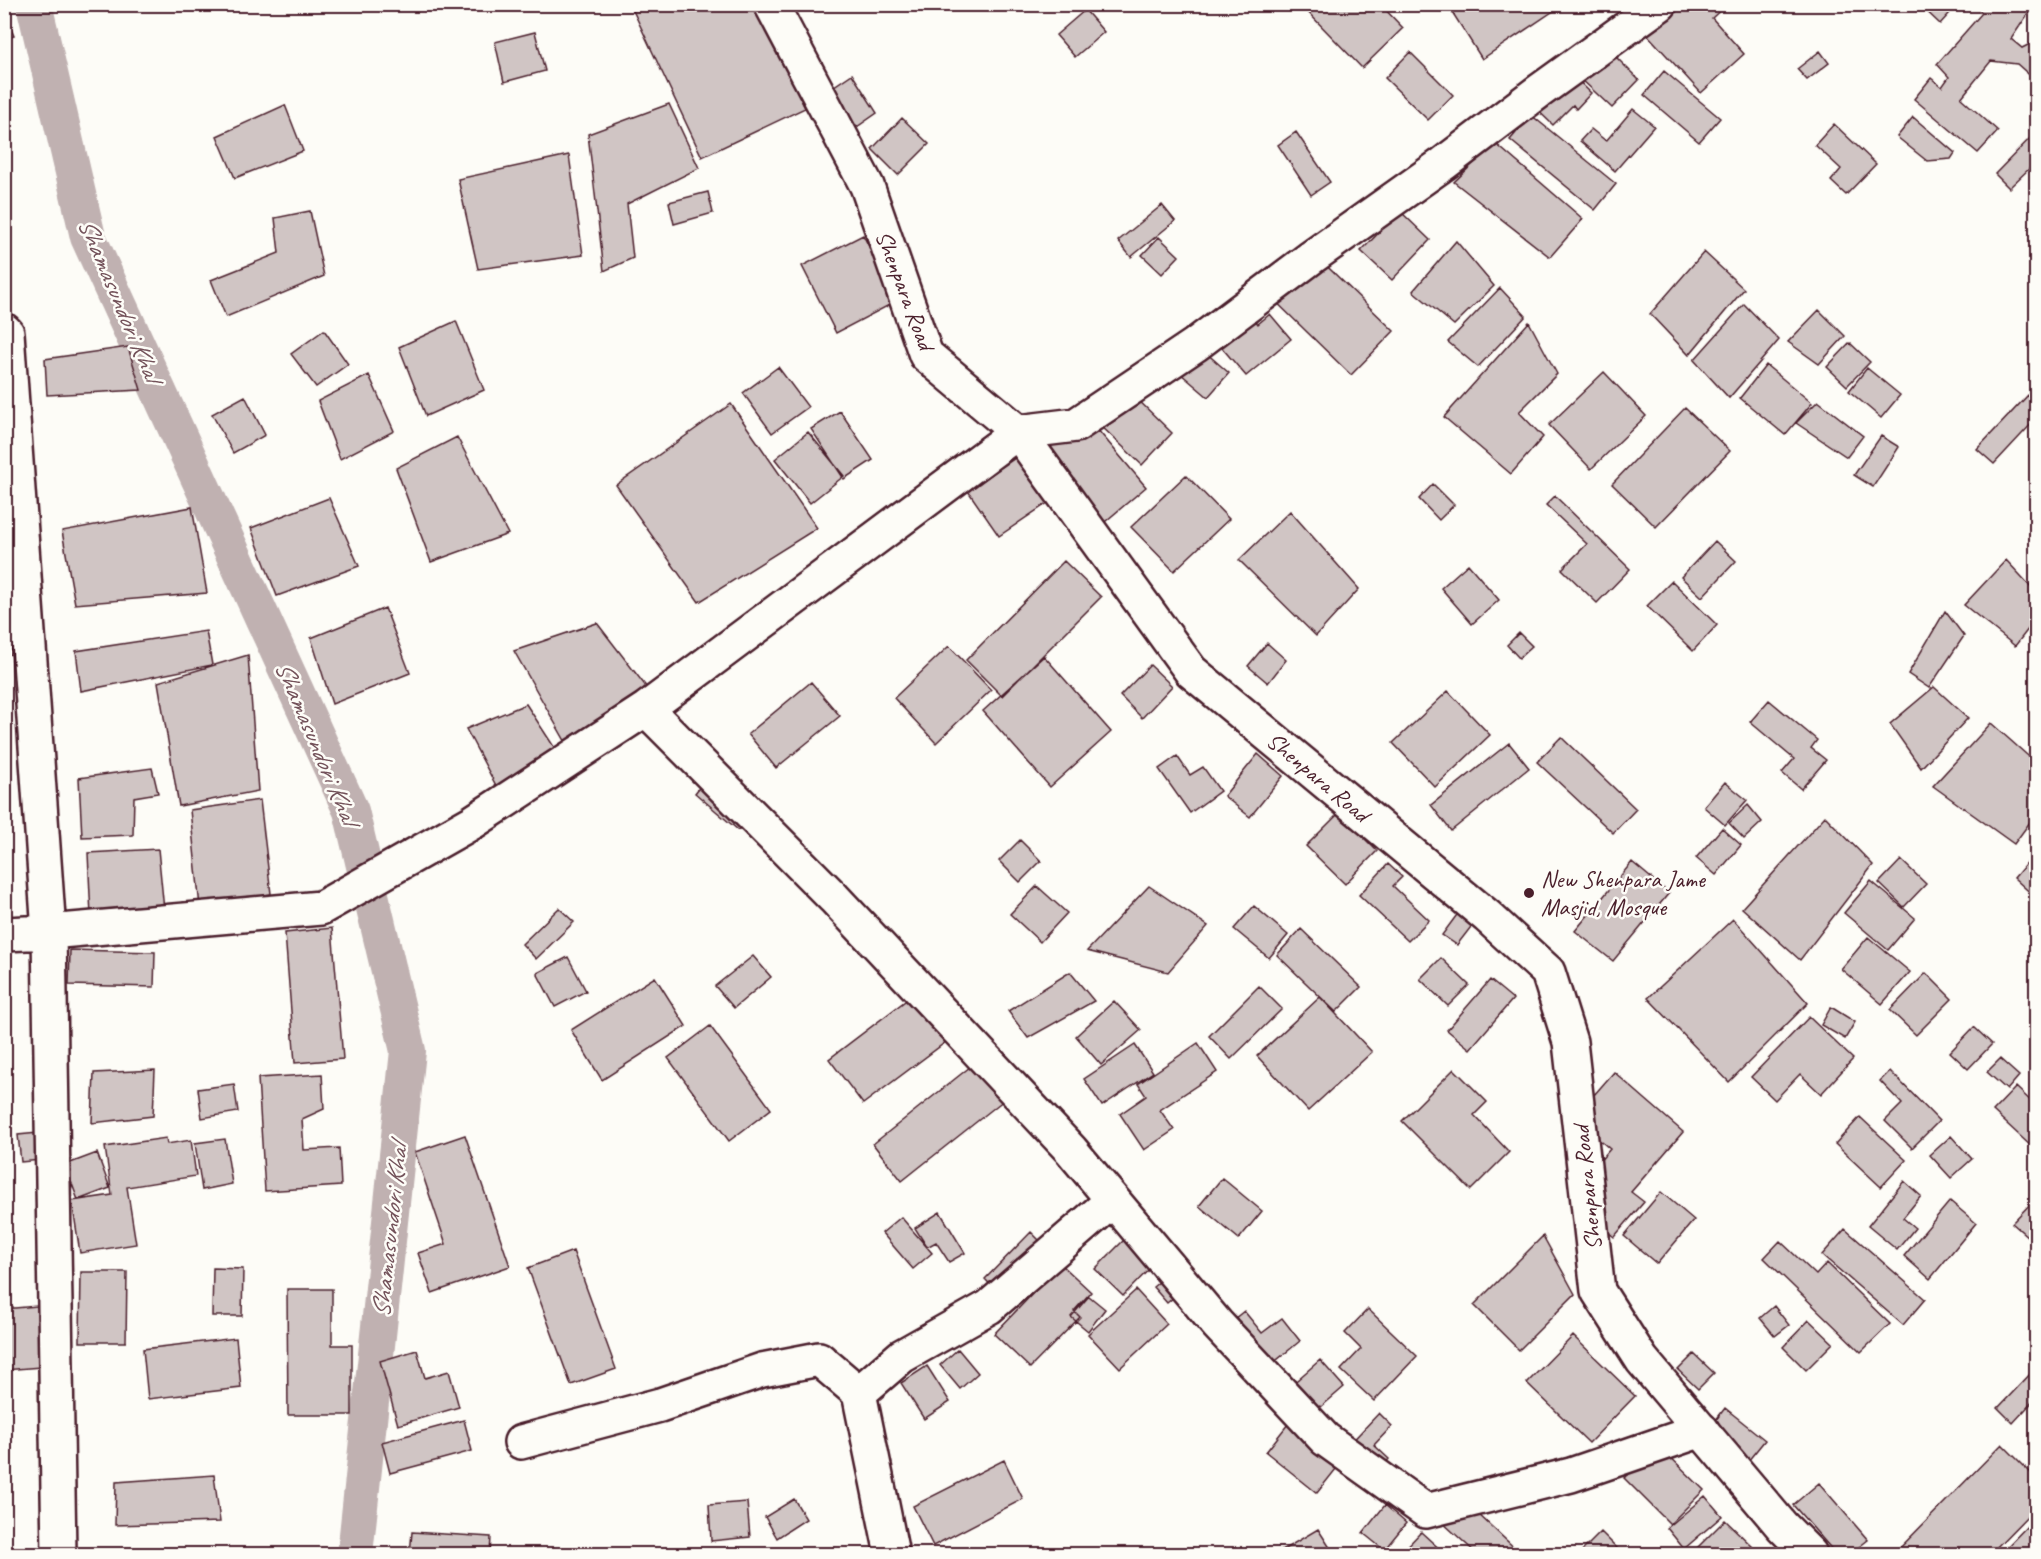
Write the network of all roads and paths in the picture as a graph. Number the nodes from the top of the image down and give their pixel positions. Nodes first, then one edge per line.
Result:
1 (771, 4) edge
2 (1660, 4) edge
3 (4, 330) edge
4 (1018, 432) junction
5 (14, 573) edge
6 (646, 708) junction
7 (50, 932) junction
8 (4, 934) edge
9 (1113, 1200) junction
10 (859, 1393) junction
11 (1702, 1430) junction
12 (521, 1442) dead end
13 (59, 1554) edge
14 (892, 1554) edge
15 (1810, 1554) edge

1 - 4 street, Shenpara Road
2 - 4 street
3 - 5 street
4 - 6 street
4 - 11 street, Shenpara Road
5 - 7 street
6 - 7 street
6 - 9 street
7 - 8 street
7 - 13 street
9 - 10 street
9 - 11 street
10 - 12 street
10 - 14 street
11 - 15 street, Shenpara Road

